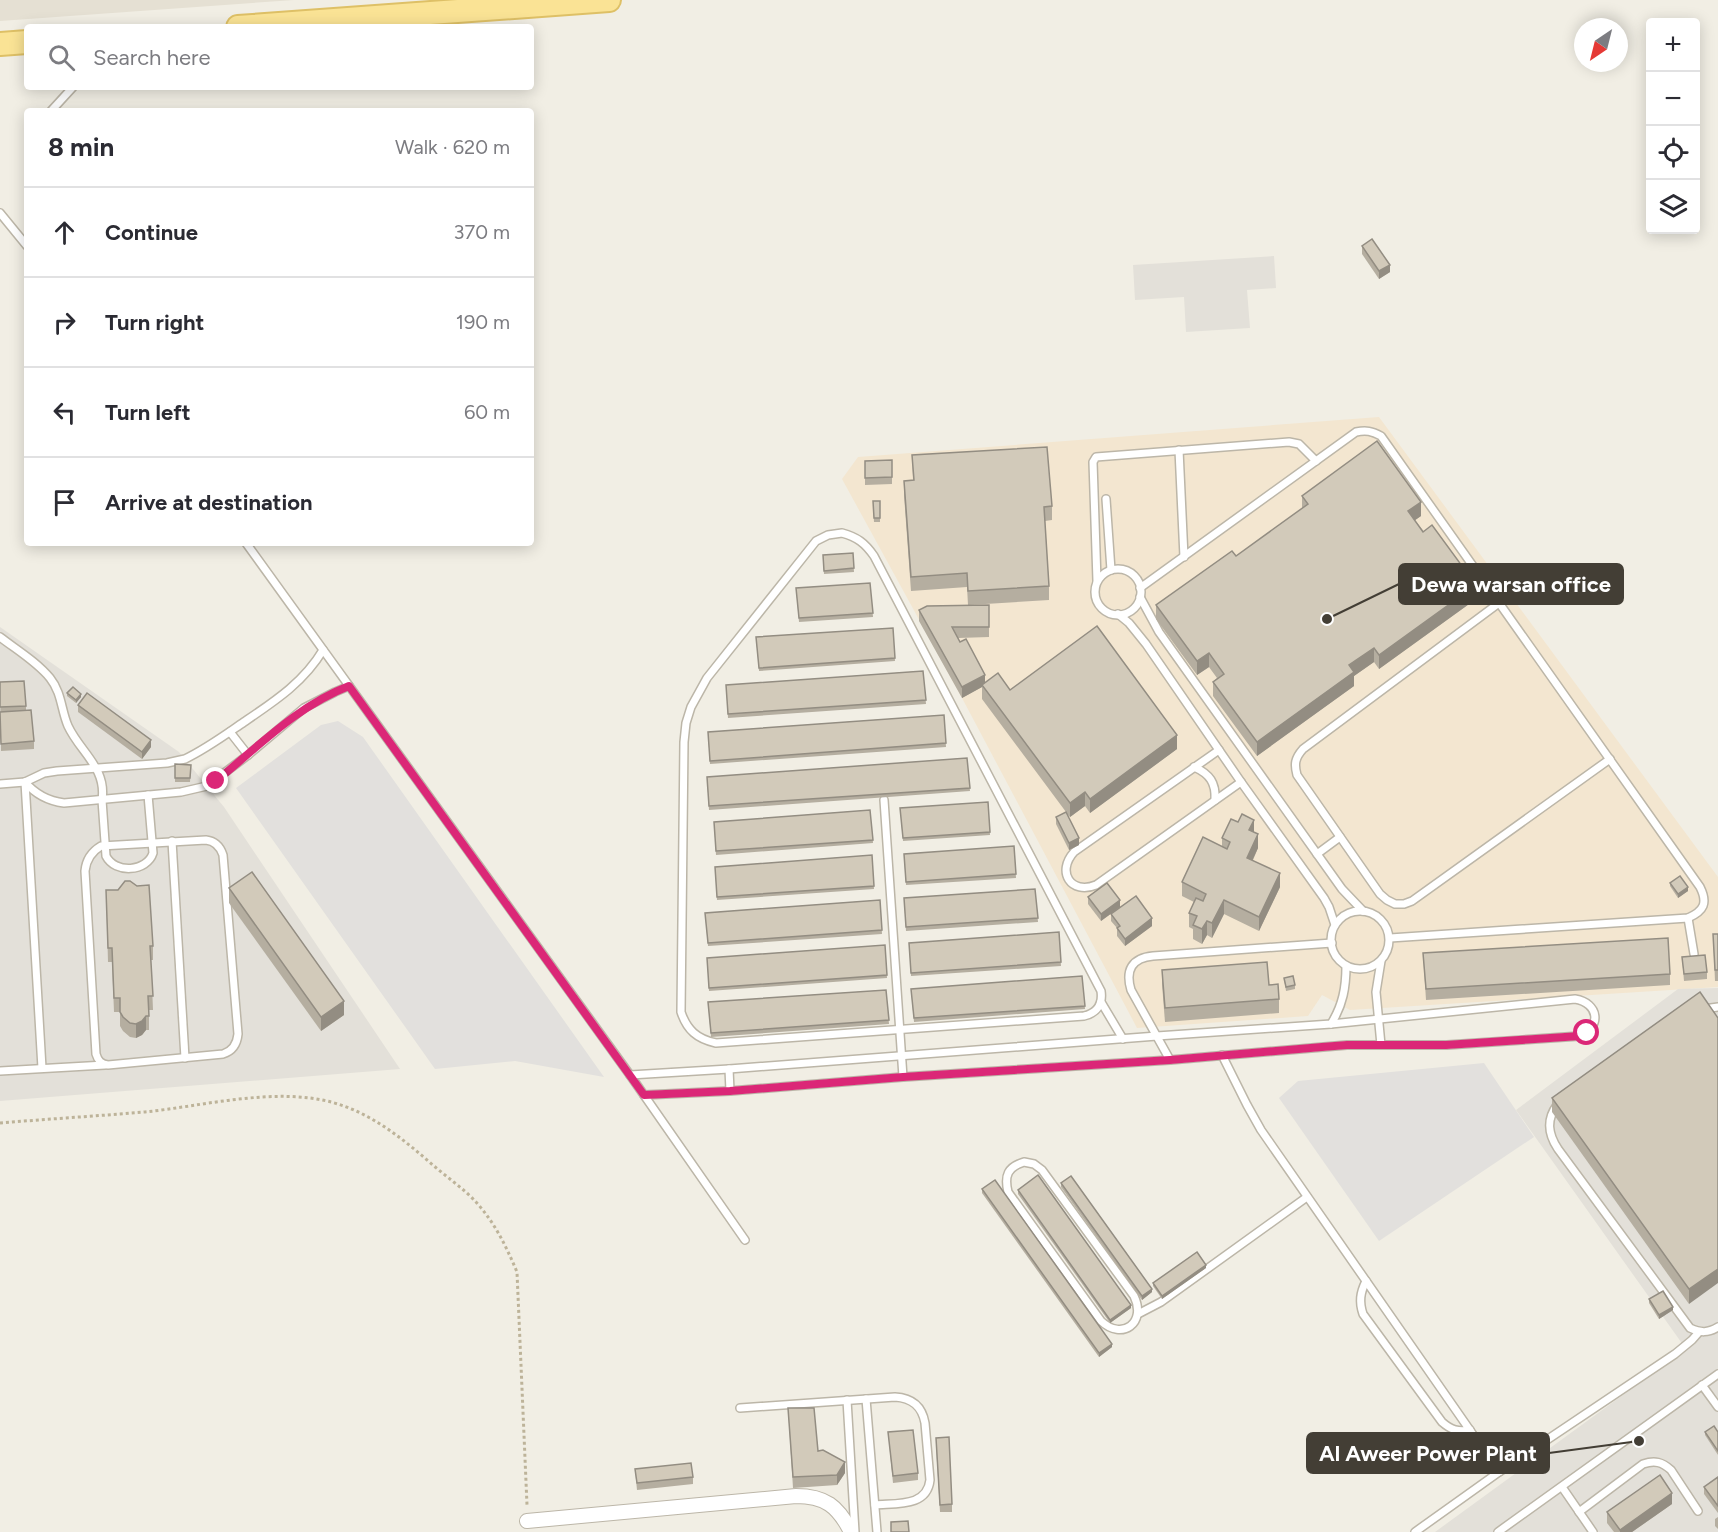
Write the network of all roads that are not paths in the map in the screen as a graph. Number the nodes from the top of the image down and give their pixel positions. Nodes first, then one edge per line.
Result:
1 (609, 0) edge
2 (307, 24) edge
3 (24, 42) edge
4 (0, 44) edge
5 (70, 90) edge
6 (54, 108) edge
7 (0, 213) edge
8 (24, 242) edge
9 (1179, 450) junction
10 (1316, 461) junction
11 (1106, 499) dead end
12 (248, 546) edge
13 (1185, 557) junction
14 (1111, 570) junction
15 (1098, 581) junction
16 (1140, 588) junction
17 (1140, 597) junction
18 (1500, 603) junction
19 (1119, 614) junction
20 (0, 637) edge
21 (323, 650) junction
22 (349, 686) junction
23 (230, 732) junction
24 (1219, 750) junction
25 (248, 755) junction
26 (1610, 759) junction
27 (1194, 767) junction
28 (96, 768) junction
29 (25, 782) junction
30 (1241, 782) junction
31 (0, 784) edge
32 (148, 795) junction
33 (102, 800) junction
34 (884, 800) edge
35 (1215, 800) junction
36 (1340, 837) junction
37 (172, 841) junction
38 (152, 843) junction
39 (106, 846) junction
40 (1317, 854) junction
41 (1363, 911) junction
42 (1688, 918) junction
43 (1335, 925) junction
44 (1390, 938) junction
45 (1332, 944) junction
46 (1694, 954) edge
47 (1381, 961) junction
48 (1346, 966) junction
49 (1101, 1002) junction
50 (1718, 1007) edge
51 (1700, 1011) edge
52 (1378, 1019) junction
53 (1331, 1024) junction
54 (900, 1030) junction
55 (1157, 1036) junction
56 (1122, 1040) junction
57 (1381, 1045) junction
58 (901, 1055) junction
59 (1222, 1055) junction
60 (186, 1058) junction
61 (1170, 1060) junction
62 (105, 1065) junction
63 (42, 1068) junction
64 (729, 1069) junction
65 (0, 1071) edge
66 (630, 1075) junction
67 (903, 1077) junction
68 (730, 1091) junction
69 (644, 1095) junction
70 (1564, 1099) edge
71 (1307, 1197) junction
72 (745, 1240) dead end
73 (1366, 1281) junction
74 (1138, 1314) junction
75 (1718, 1327) edge
76 (1699, 1332) junction
77 (1718, 1374) edge
78 (1702, 1385) junction
79 (866, 1399) junction
80 (846, 1400) junction
81 (1718, 1407) edge
82 (740, 1408) dead end
83 (1470, 1430) junction
84 (1499, 1472) junction
85 (1562, 1486) junction
86 (875, 1505) junction
87 (1698, 1511) dead end
88 (1579, 1512) junction
89 (527, 1521) road end
90 (1501, 1531) edge
91 (853, 1532) edge
92 (877, 1532) edge
93 (1415, 1532) edge
94 (1593, 1532) edge

1 - 2 main road
3 - 4 main road
5 - 6 lane
7 - 8 lane
9 - 10 lane
9 - 13 lane
9 - 15 lane
10 - 13 lane
10 - 18 lane
11 - 14 lane
12 - 21 lane
13 - 16 lane
14 - 15 lane
14 - 16 lane
15 - 19 lane
16 - 17 lane
17 - 19 lane
17 - 40 lane
18 - 26 lane
18 - 36 lane
19 - 24 lane
20 - 28 lane
21 - 22 lane
21 - 23 lane
22 - 25 lane
22 - 66 lane
23 - 25 lane
23 - 28 lane
24 - 27 lane
24 - 30 lane
25 - 32 lane
26 - 36 lane
26 - 42 lane
27 - 35 lane
27 - 35 lane
28 - 29 lane
28 - 33 lane
29 - 31 lane
29 - 33 lane
29 - 63 lane
30 - 35 lane
30 - 43 lane
32 - 33 lane
32 - 38 lane
33 - 39 lane
34 - 54 lane
36 - 40 lane
37 - 38 lane
37 - 60 lane
37 - 60 lane
38 - 39 lane
38 - 39 lane
39 - 62 lane
40 - 41 lane
41 - 43 lane
41 - 44 lane
42 - 44 lane
42 - 46 lane
43 - 45 lane
44 - 47 lane
45 - 48 lane
45 - 55 lane
47 - 48 lane
47 - 52 lane
48 - 53 lane
49 - 54 lane
49 - 54 lane
49 - 56 lane
50 - 51 lane
52 - 53 lane
52 - 57 lane
52 - 57 lane
53 - 55 lane
54 - 58 lane
55 - 56 lane
55 - 61 lane
56 - 58 lane
57 - 59 lane
58 - 64 lane
58 - 67 lane
59 - 61 lane
59 - 71 lane
60 - 62 lane
61 - 67 lane
62 - 63 lane
63 - 65 lane
64 - 66 lane
64 - 68 lane
66 - 69 lane
67 - 68 lane
68 - 69 lane
69 - 72 lane
70 - 76 lane
71 - 73 lane
71 - 74 lane
73 - 83 lane
73 - 83 lane
74 - 74 lane
75 - 76 lane
76 - 84 lane
77 - 78 lane
78 - 81 lane
78 - 85 lane
79 - 80 lane
79 - 86 lane
79 - 86 lane
80 - 82 lane
80 - 91 lane
83 - 84 lane
84 - 93 lane
85 - 88 lane
85 - 90 lane
86 - 92 lane
87 - 88 lane
88 - 94 lane
89 - 91 street

